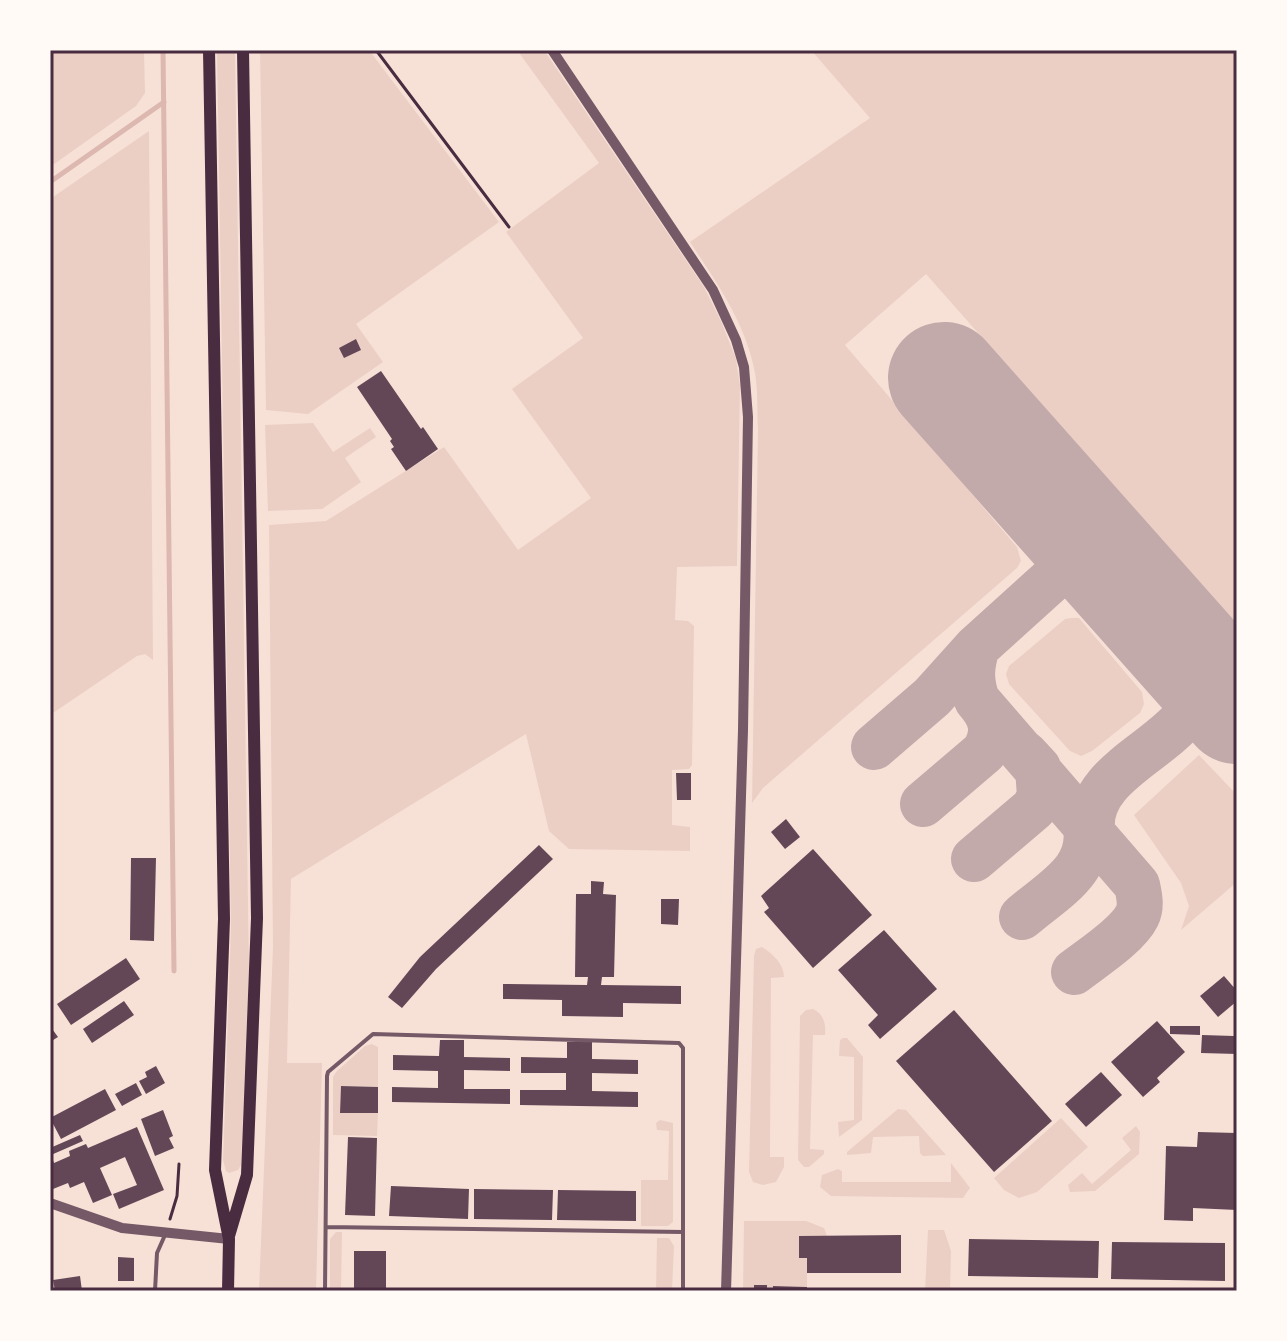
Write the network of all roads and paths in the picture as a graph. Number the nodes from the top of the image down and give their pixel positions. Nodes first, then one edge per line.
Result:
1 (209, 50) edge
2 (243, 50) edge
3 (376, 50) edge
4 (552, 50) edge
5 (509, 227) dead end
6 (179, 1164) dead end
7 (51, 1204) edge
8 (326, 1227) junction
9 (683, 1232) junction
10 (166, 1233) junction
11 (229, 1239) junction
12 (155, 1291) edge
13 (228, 1291) edge
14 (325, 1291) edge
15 (683, 1291) edge
16 (726, 1291) edge

1 - 11 main road
2 - 11 main road
3 - 5 path
4 - 16 street
6 - 10 path
7 - 10 street
8 - 9 lane
8 - 9 lane
8 - 14 lane
9 - 15 lane
10 - 11 street
10 - 12 lane
11 - 13 main road

